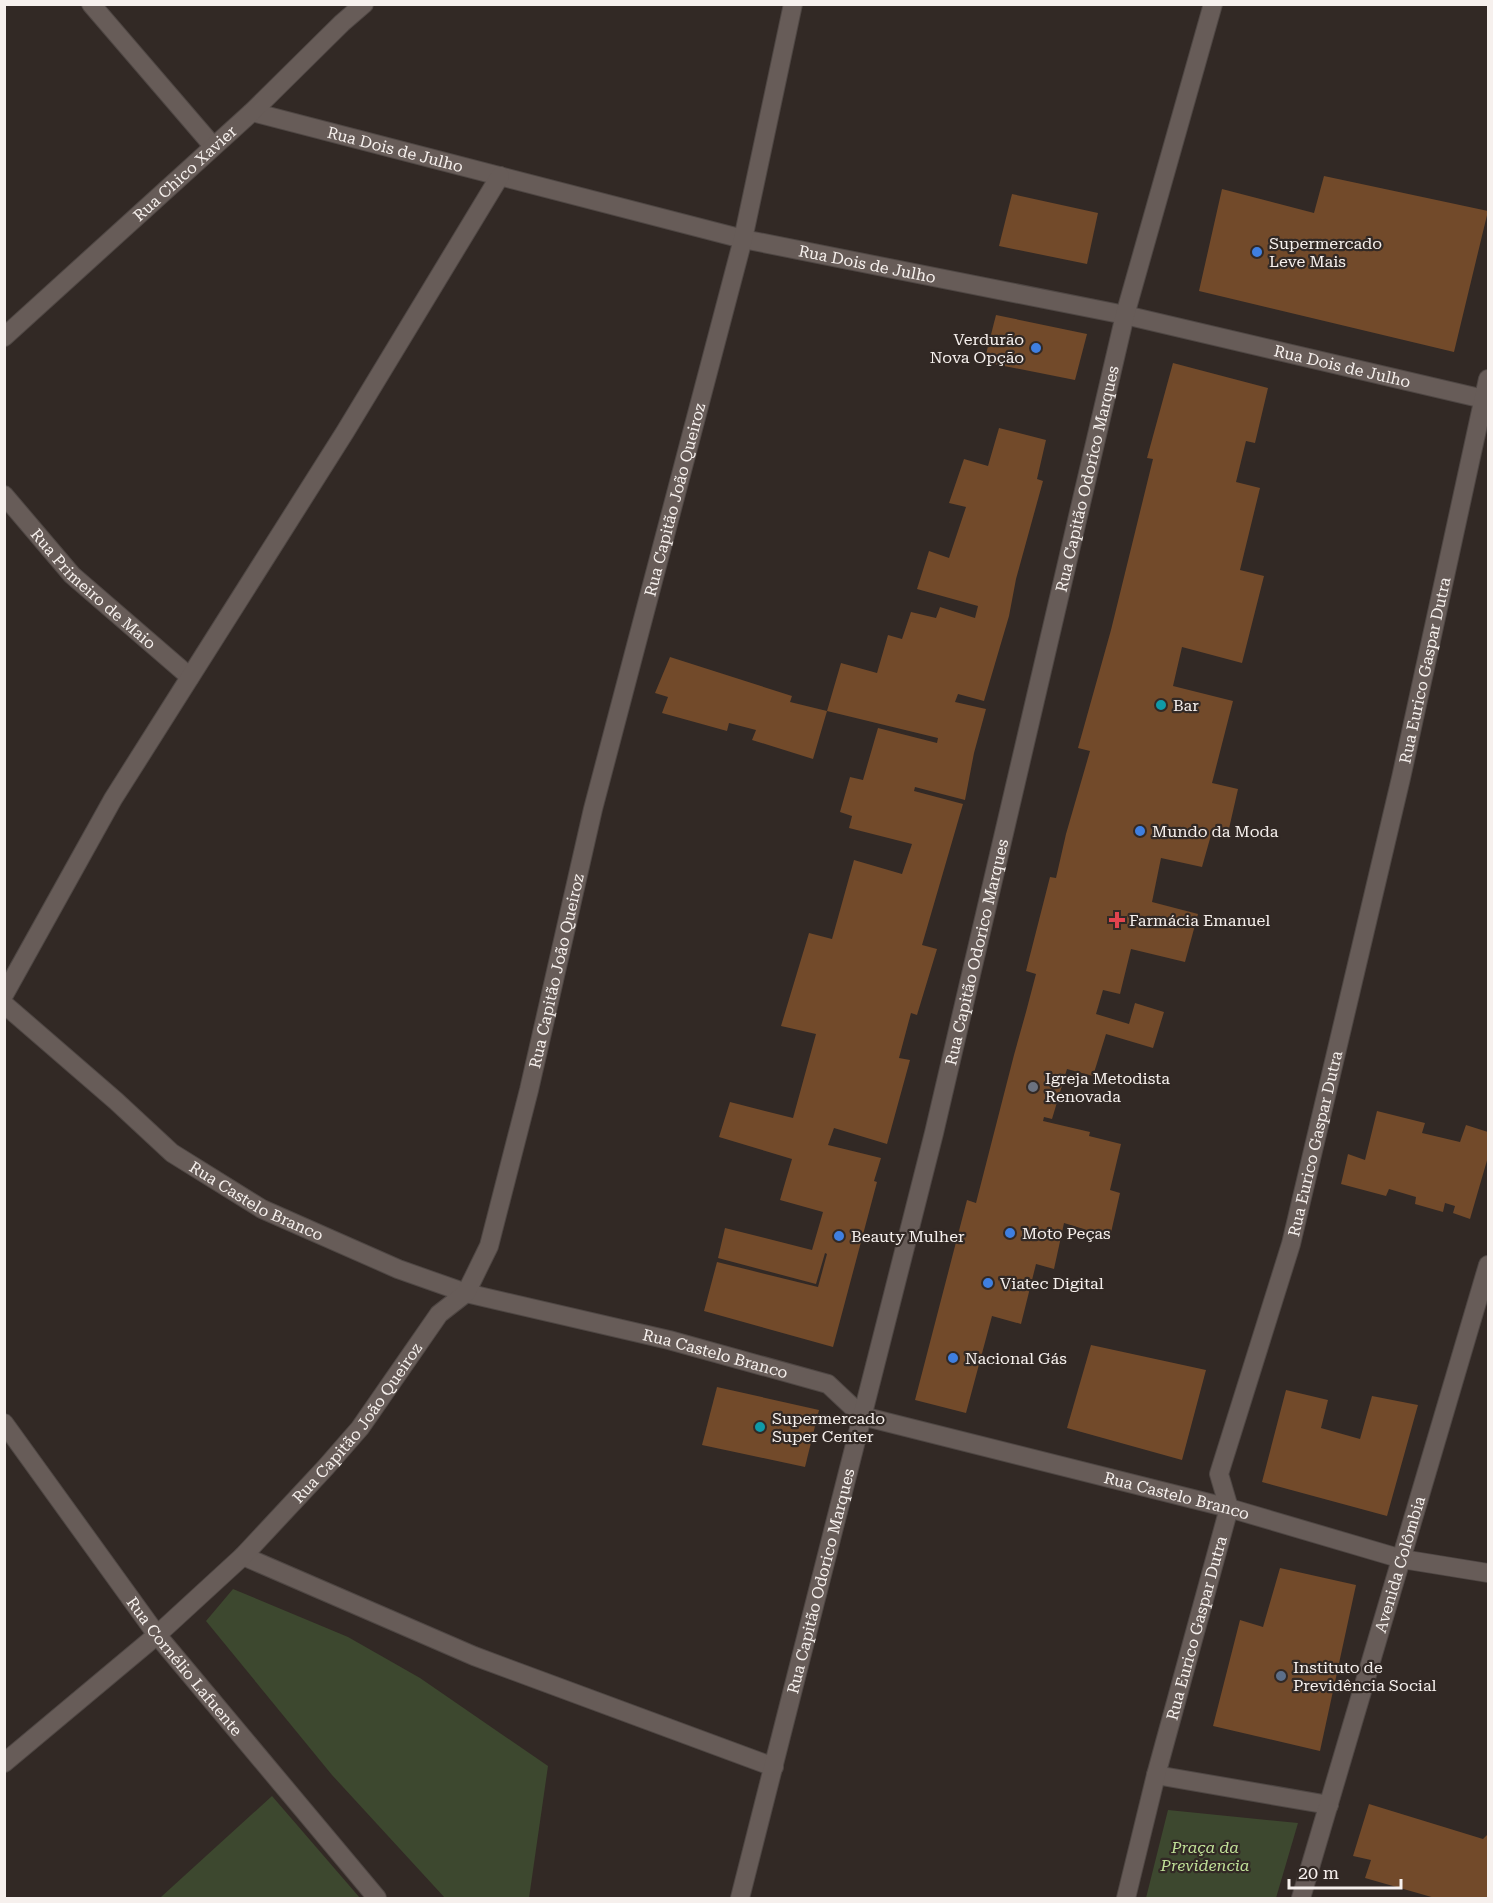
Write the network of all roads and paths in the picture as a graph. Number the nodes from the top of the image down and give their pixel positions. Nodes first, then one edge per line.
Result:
1 (91, 4) edge
2 (364, 4) edge
3 (793, 4) edge
4 (1213, 4) edge
5 (252, 112) junction
6 (213, 146) junction
7 (500, 176) junction
8 (742, 238) junction
9 (1125, 315) junction
10 (4, 337) edge
11 (1488, 379) edge
12 (1486, 399) edge
13 (4, 495) edge
14 (190, 676) junction
15 (4, 995) edge
16 (4, 1004) edge
17 (1488, 1265) edge
18 (466, 1293) junction
19 (862, 1416) junction
20 (4, 1423) edge
21 (1229, 1508) junction
22 (243, 1556) junction
23 (1402, 1559) junction
24 (1488, 1573) edge
25 (157, 1635) junction
26 (4, 1763) edge
27 (774, 1767) junction
28 (1156, 1775) junction
29 (1329, 1805) junction
30 (377, 1899) edge
31 (740, 1899) edge
32 (1126, 1899) edge
33 (1301, 1899) edge

1 - 6 street
2 - 5 street, Rua Chico Xavier
3 - 8 street, Rua Capitão João Queiroz
4 - 9 street, Rua Capitão Odorico Marques
5 - 6 street, Rua Chico Xavier
5 - 7 street, Rua Dois de Julho
6 - 10 street, Rua Chico Xavier
7 - 8 street, Rua Dois de Julho
7 - 14 street
8 - 9 street, Rua Dois de Julho
8 - 18 street, Rua Capitão João Queiroz
9 - 12 street, Rua Dois de Julho
9 - 19 street, Rua Capitão Odorico Marques
11 - 12 street, Rua Eurico Gaspar Dutra
12 - 21 street, Rua Eurico Gaspar Dutra
13 - 14 street, Rua Primeiro de Maio
14 - 15 street
16 - 18 street, Rua Castelo Branco
17 - 23 street, Avenida Colômbia
18 - 19 street, Rua Castelo Branco
18 - 22 street, Rua Capitão João Queiroz
19 - 21 street, Rua Castelo Branco
19 - 27 street, Rua Capitão Odorico Marques
20 - 25 street, Rua Cornélio Lafuente
21 - 23 street, Rua Castelo Branco
21 - 28 street, Rua Eurico Gaspar Dutra
22 - 25 street, Rua Capitão João Queiroz
22 - 27 street
23 - 24 street, Rua Castelo Branco
23 - 29 street, Avenida Colômbia
25 - 26 street, Rua Capitão João Queiroz
25 - 30 street, Rua Cornélio Lafuente
27 - 31 street, Rua Capitão Odorico Marques
28 - 29 street
28 - 32 street, Rua Eurico Gaspar Dutra
29 - 33 street, Avenida Colômbia

